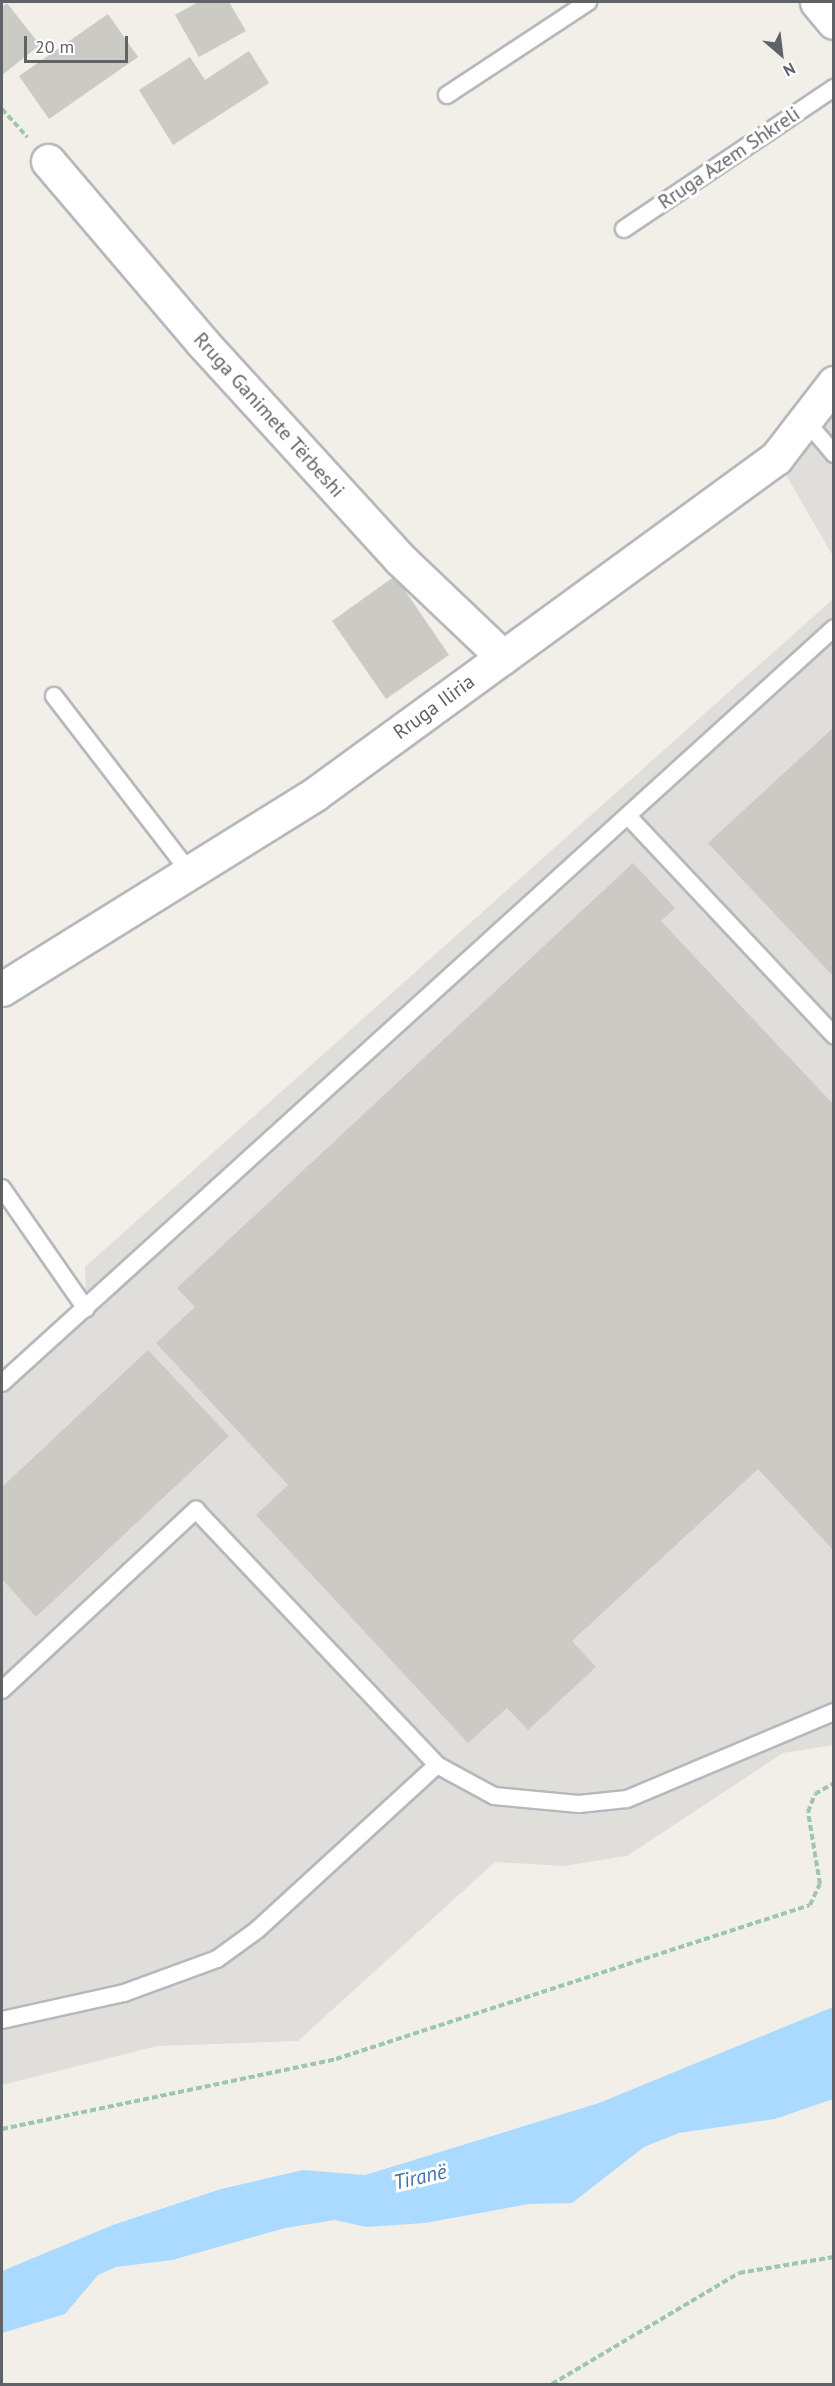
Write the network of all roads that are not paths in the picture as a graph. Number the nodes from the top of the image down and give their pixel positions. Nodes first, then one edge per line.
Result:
1 (588, 2) edge
2 (817, 2) edge
3 (834, 22) edge
4 (834, 88) edge
5 (447, 95) dead end
6 (48, 161) dead end
7 (624, 229) dead end
8 (834, 383) edge
9 (807, 422) junction
10 (834, 454) edge
11 (834, 628) edge
12 (503, 657) junction
13 (54, 696) dead end
14 (628, 816) junction
15 (189, 871) junction
16 (2, 989) edge
17 (834, 1035) edge
18 (2, 1188) edge
19 (86, 1309) junction
20 (2, 1383) edge
21 (2, 1690) edge
22 (834, 1712) edge
23 (437, 1765) junction
24 (2, 2020) edge

1 - 5 lane
2 - 3 street
4 - 7 lane, Rruga Azem Shkreli
6 - 12 street, Rruga Ganimete Tërbeshi
8 - 9 street, Rruga Iliria
9 - 10 lane
9 - 12 street, Rruga Iliria
11 - 14 lane
12 - 15 street, Rruga Iliria
13 - 15 lane
14 - 17 lane
14 - 19 lane
15 - 16 street, Rruga Iliria
18 - 19 lane
19 - 20 lane
21 - 23 lane
22 - 23 lane
23 - 24 lane

